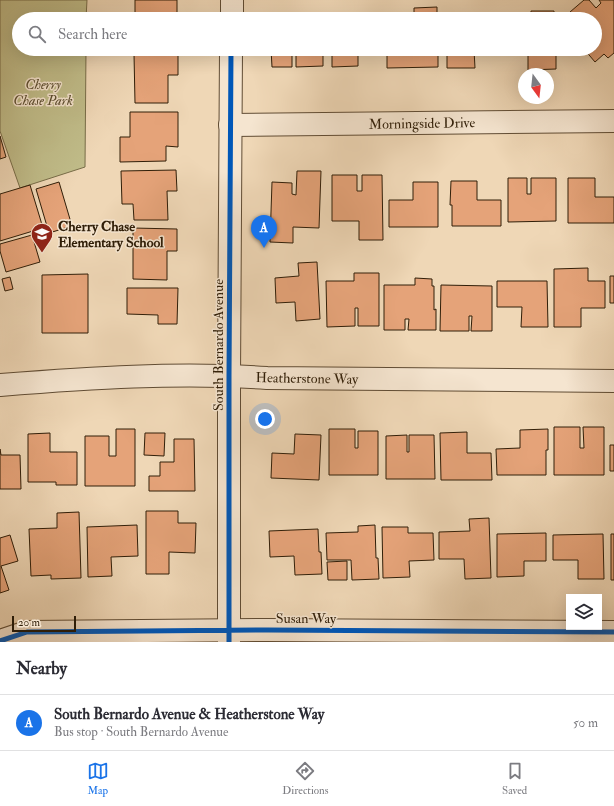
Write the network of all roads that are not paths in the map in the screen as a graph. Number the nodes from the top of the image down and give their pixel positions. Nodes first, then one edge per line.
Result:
1 (232, 0) edge
2 (232, 12) edge
3 (232, 56) edge
4 (614, 121) edge
5 (230, 125) junction
6 (229, 376) junction
7 (614, 381) edge
8 (0, 385) edge
9 (614, 632) edge
10 (229, 636) edge
11 (0, 641) edge

1 - 2 street
3 - 5 street, South Bernardo Avenue
4 - 5 street, Morningside Drive
5 - 6 street, South Bernardo Avenue
6 - 7 street, Heatherstone Way
6 - 8 street, Heatherstone Way
6 - 10 street, South Bernardo Avenue
9 - 10 street, Susan Way
10 - 11 street, Susan Way

